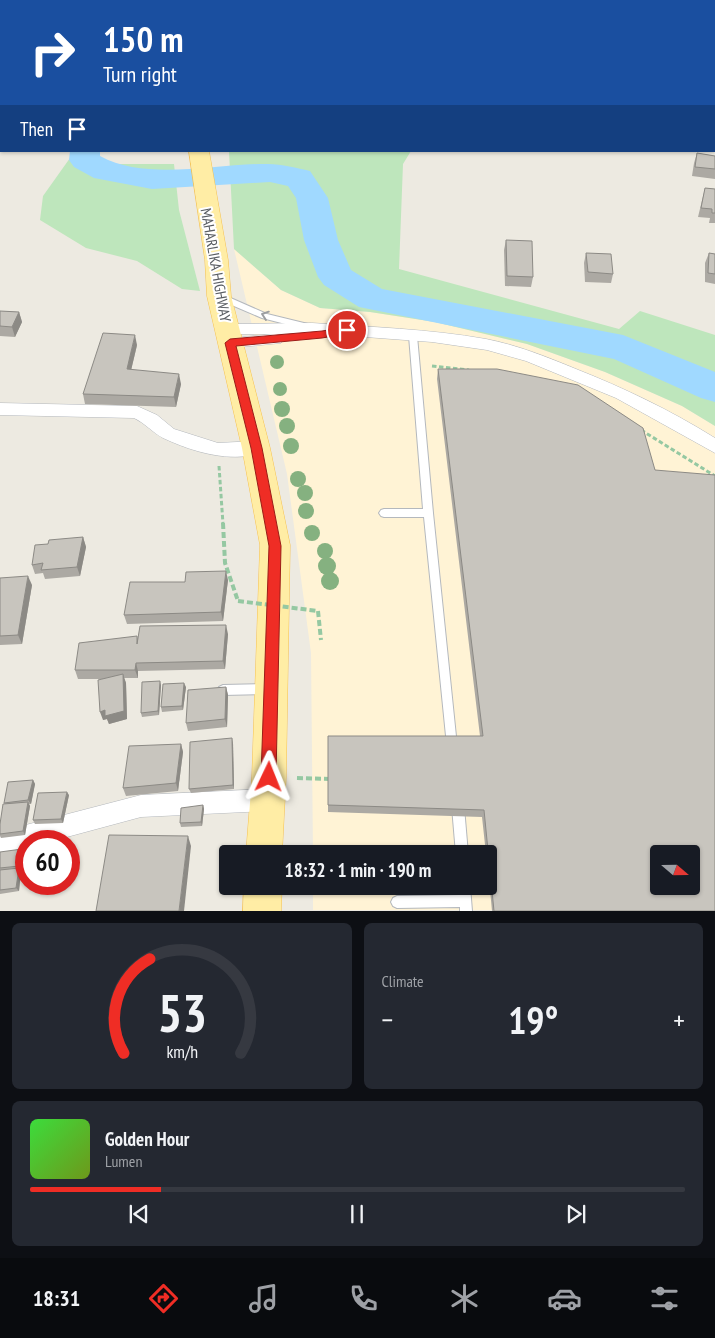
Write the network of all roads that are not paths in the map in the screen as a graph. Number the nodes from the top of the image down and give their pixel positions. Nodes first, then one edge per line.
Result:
1 (199, 152) edge
2 (219, 296) junction
3 (312, 328) junction
4 (347, 330) junction
5 (228, 336) junction
6 (413, 336) junction
7 (0, 409) edge
8 (715, 446) edge
9 (256, 448) junction
10 (384, 513) dead end
11 (428, 513) junction
12 (271, 689) junction
13 (223, 690) edge
14 (454, 761) edge
15 (267, 789) junction
16 (457, 799) edge
17 (0, 841) edge
18 (264, 845) edge
19 (461, 845) edge
20 (263, 895) edge
21 (398, 902) dead end
22 (466, 906) edge
23 (262, 910) edge

1 - 2 main road, MAHARLIKA HIGHWAY
3 -> 2 lane
2 - 5 main road, MAHARLIKA HIGHWAY
3 - 4 street
3 - 5 street
4 - 5 street
4 - 6 street
5 - 9 main road, MAHARLIKA HIGHWAY
6 - 8 street
6 - 11 lane
7 - 9 street
9 - 12 main road, MAHARLIKA HIGHWAY
10 - 11 lane
11 - 14 lane
12 - 13 lane
12 - 15 main road, MAHARLIKA HIGHWAY
15 - 17 street
15 - 18 main road, MAHARLIKA HIGHWAY
16 - 19 lane
20 - 23 main road
21 - 22 lane

